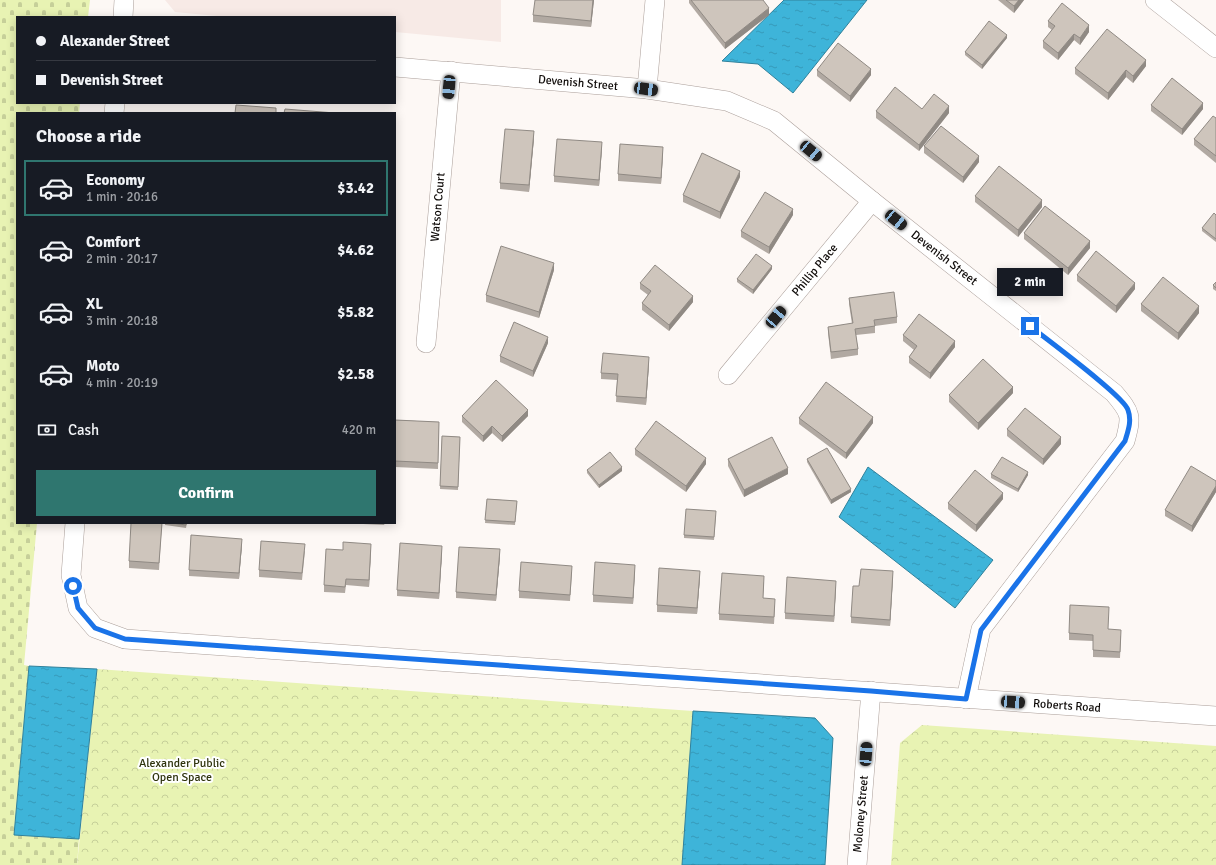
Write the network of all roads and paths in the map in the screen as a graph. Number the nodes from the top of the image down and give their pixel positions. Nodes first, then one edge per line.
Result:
1 (124, 0) edge
2 (655, 0) edge
3 (1155, 0) edge
4 (123, 16) edge
5 (1216, 48) edge
6 (396, 67) edge
7 (451, 72) junction
8 (646, 89) junction
9 (872, 201) junction
10 (426, 343) dead end
11 (728, 375) dead end
12 (76, 524) edge
13 (871, 691) junction
14 (966, 699) junction
15 (1216, 716) edge
16 (857, 865) edge

1 - 4 street
2 - 8 street
3 - 5 street
6 - 7 street, Devenish Street
7 - 8 street, Devenish Street
7 - 10 street, Watson Court
8 - 9 street, Devenish Street
9 - 11 street, Phillip Place
9 - 14 street, Devenish Street
12 - 13 street, Roberts Road
13 - 14 street, Roberts Road
13 - 16 street, Moloney Street
14 - 15 street, Roberts Road

